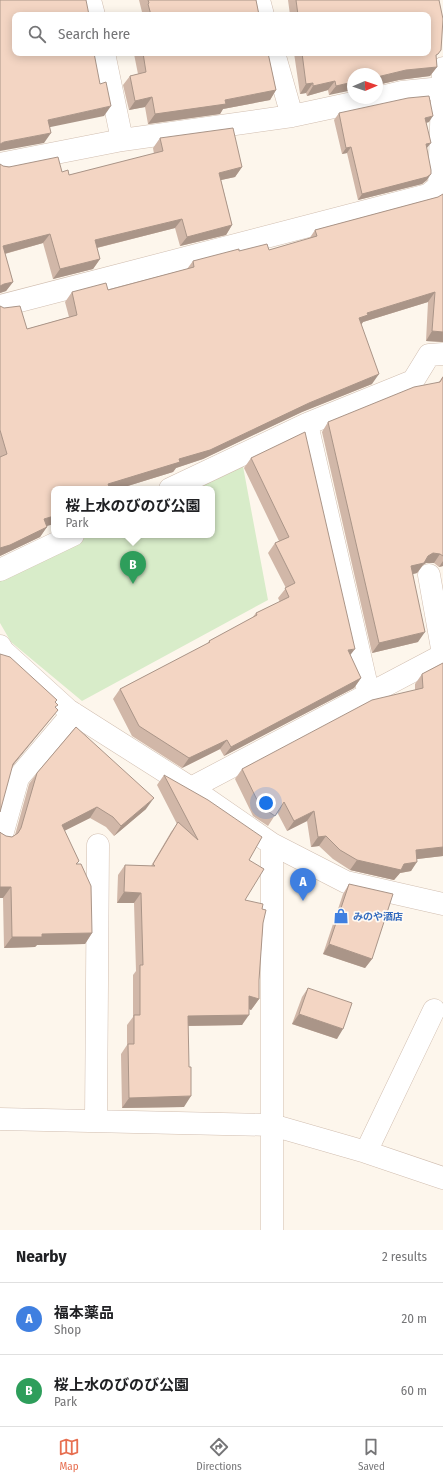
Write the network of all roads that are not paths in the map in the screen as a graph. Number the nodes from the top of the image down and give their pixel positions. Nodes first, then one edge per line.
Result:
1 (90, 0) edge
2 (259, 0) edge
3 (93, 12) edge
4 (262, 12) edge
5 (105, 56) edge
6 (275, 56) edge
7 (442, 78) edge
8 (383, 96) edge
9 (348, 104) edge
10 (292, 116) junction
11 (122, 140) junction
12 (0, 164) edge
13 (441, 186) edge
14 (0, 306) edge
15 (443, 354) edge
16 (307, 424) junction
17 (176, 486) edge
18 (67, 538) edge
19 (0, 570) edge
20 (429, 575) dead end
21 (0, 646) edge
22 (443, 655) edge
23 (369, 695) junction
24 (73, 713) junction
25 (191, 788) junction
26 (2, 835) edge
27 (272, 844) junction
28 (98, 845) dead end
29 (443, 904) edge
30 (434, 1010) dead end
31 (0, 1119) edge
32 (96, 1121) junction
33 (272, 1125) junction
34 (366, 1152) junction
35 (443, 1178) edge
36 (272, 1230) edge

1 - 3 street
2 - 4 street
5 - 11 street
6 - 10 street
7 - 8 street
7 - 13 street
9 - 10 street
10 - 11 street
11 - 12 street
13 - 14 street
15 - 16 street
16 - 17 street
16 - 23 street
18 - 19 street
20 - 22 street
21 - 24 street
22 - 23 street
23 - 25 street
24 - 25 street
24 - 26 street
25 - 27 street
27 - 29 street
27 - 33 street
28 - 32 street
30 - 34 street
31 - 32 street
32 - 33 street
33 - 34 street
33 - 36 street
34 - 35 street

